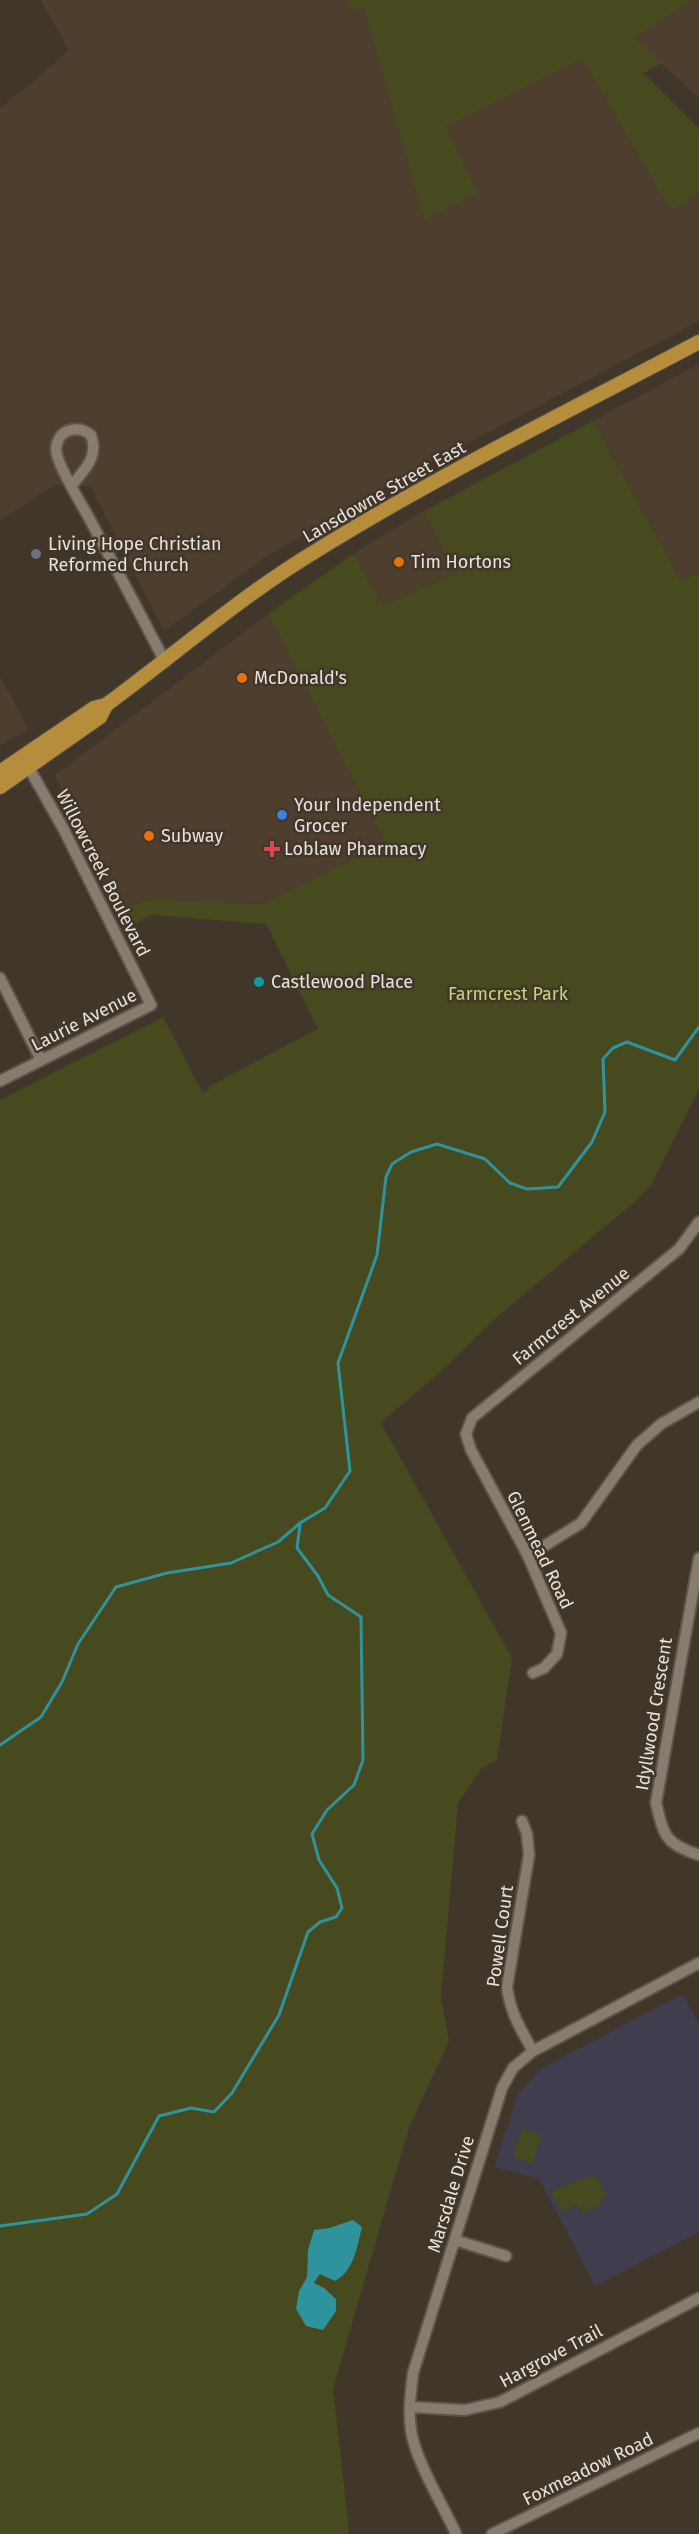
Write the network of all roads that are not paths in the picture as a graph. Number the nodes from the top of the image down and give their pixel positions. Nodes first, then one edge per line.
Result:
1 (699, 342) edge
2 (72, 485) junction
3 (165, 662) junction
4 (26, 763) junction
5 (0, 772) edge
6 (0, 787) edge
7 (0, 978) edge
8 (151, 1005) joint
9 (41, 1060) junction
10 (0, 1081) edge
11 (699, 1222) edge
12 (699, 1402) edge
13 (466, 1434) joint
14 (528, 1556) junction
15 (699, 1558) edge
16 (533, 1673) dead end
17 (522, 1821) dead end
18 (699, 1855) edge
19 (699, 1963) edge
20 (533, 2051) junction
21 (455, 2240) junction
22 (506, 2256) dead end
23 (699, 2298) edge
24 (410, 2407) junction
25 (699, 2433) edge
26 (456, 2534) edge
27 (492, 2534) edge

1 - 3 main road, Lansdowne Street East
2 - 2 street
2 - 3 street
3 - 4 main road, Lansdowne Street East
4 - 5 main road, Lansdowne Street East
4 - 6 main road, Lansdowne Street East
4 - 8 street, Willowcreek Boulevard
7 - 9 street
8 - 9 street, Laurie Avenue
9 - 10 street, Laurie Avenue
11 - 13 street, Farmcrest Avenue
12 - 14 street
13 - 14 street, Glenmead Road
14 - 16 street, Glenmead Road
15 - 18 street, Idyllwood Crescent
17 - 20 street, Powell Court
19 - 20 street, Marsdale Drive
20 - 21 street, Marsdale Drive
21 - 22 street
21 - 24 street, Marsdale Drive
23 - 24 street, Hargrove Trail
24 - 26 street, Marsdale Drive
25 - 27 street, Foxmeadow Road

